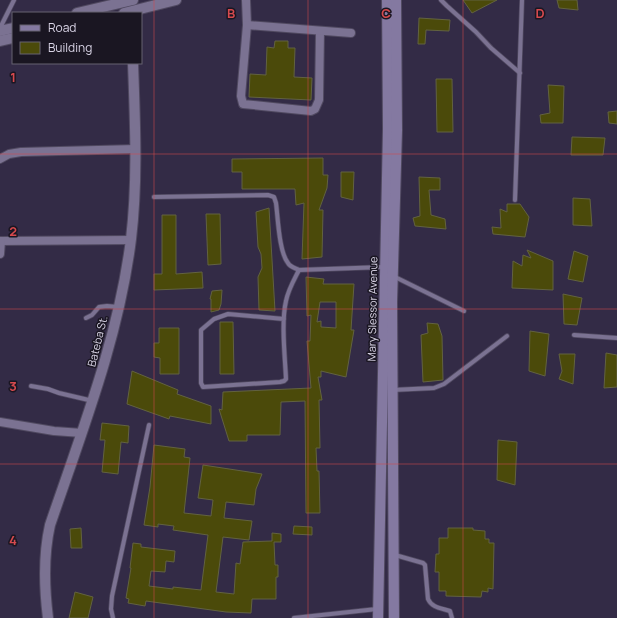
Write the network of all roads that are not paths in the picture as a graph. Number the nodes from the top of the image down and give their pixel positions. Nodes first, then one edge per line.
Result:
1 (14, 0) edge
2 (176, 0) edge
3 (246, 0) edge
4 (387, 0) edge
5 (396, 0) edge
6 (441, 0) edge
7 (522, 0) edge
8 (130, 1) edge
9 (82, 12) edge
10 (129, 12) edge
11 (133, 12) edge
12 (247, 25) junction
13 (0, 28) edge
14 (12, 28) edge
15 (0, 31) edge
16 (320, 31) junction
17 (351, 33) dead end
18 (12, 38) edge
19 (0, 41) edge
20 (133, 64) edge
21 (520, 73) junction
22 (136, 149) junction
23 (0, 159) edge
24 (154, 197) dead end
25 (515, 200) dead end
26 (131, 240) junction
27 (0, 241) edge
28 (0, 254) edge
29 (385, 267) junction
30 (299, 270) junction
31 (393, 276) junction
32 (118, 308) junction
33 (464, 310) dead end
34 (86, 318) dead end
35 (284, 319) junction
36 (574, 335) dead end
37 (507, 336) dead end
38 (617, 338) edge
39 (31, 386) dead end
40 (392, 390) junction
41 (92, 401) junction
42 (0, 422) edge
43 (149, 425) dead end
44 (82, 433) junction
45 (393, 555) junction
46 (378, 614) edge
47 (48, 618) edge
48 (112, 618) edge
49 (294, 618) edge
50 (394, 618) edge
51 (452, 618) edge

1 - 13 lane
2 - 11 street
3 - 12 street
4 - 29 main road, Mary Slessor Avenue
5 - 31 main road, Mary Slessor Avenue
6 - 21 lane
7 - 21 lane
8 - 9 street
8 - 10 street
12 - 16 street
12 - 16 street
14 - 15 street
16 - 17 street
18 - 19 street
20 - 22 street, Bateba St.
21 - 25 lane
22 - 23 street
22 - 26 street, Bateba St.
24 - 30 lane
26 - 27 street
26 - 32 street, Bateba St.
27 - 28 street
29 - 30 lane
29 - 46 main road, Mary Slessor Avenue
30 - 35 lane
31 - 33 lane
31 - 40 main road, Mary Slessor Avenue
32 - 34 lane
32 - 41 street, Bateba St.
35 - 35 lane
36 - 38 lane
37 - 40 lane
39 - 41 lane
40 - 45 main road, Mary Slessor Avenue
41 - 44 street, Bateba St.
42 - 44 street
43 - 48 lane
44 - 47 street, Bateba St.
45 - 50 main road, Mary Slessor Avenue
45 - 51 lane
46 - 49 lane

